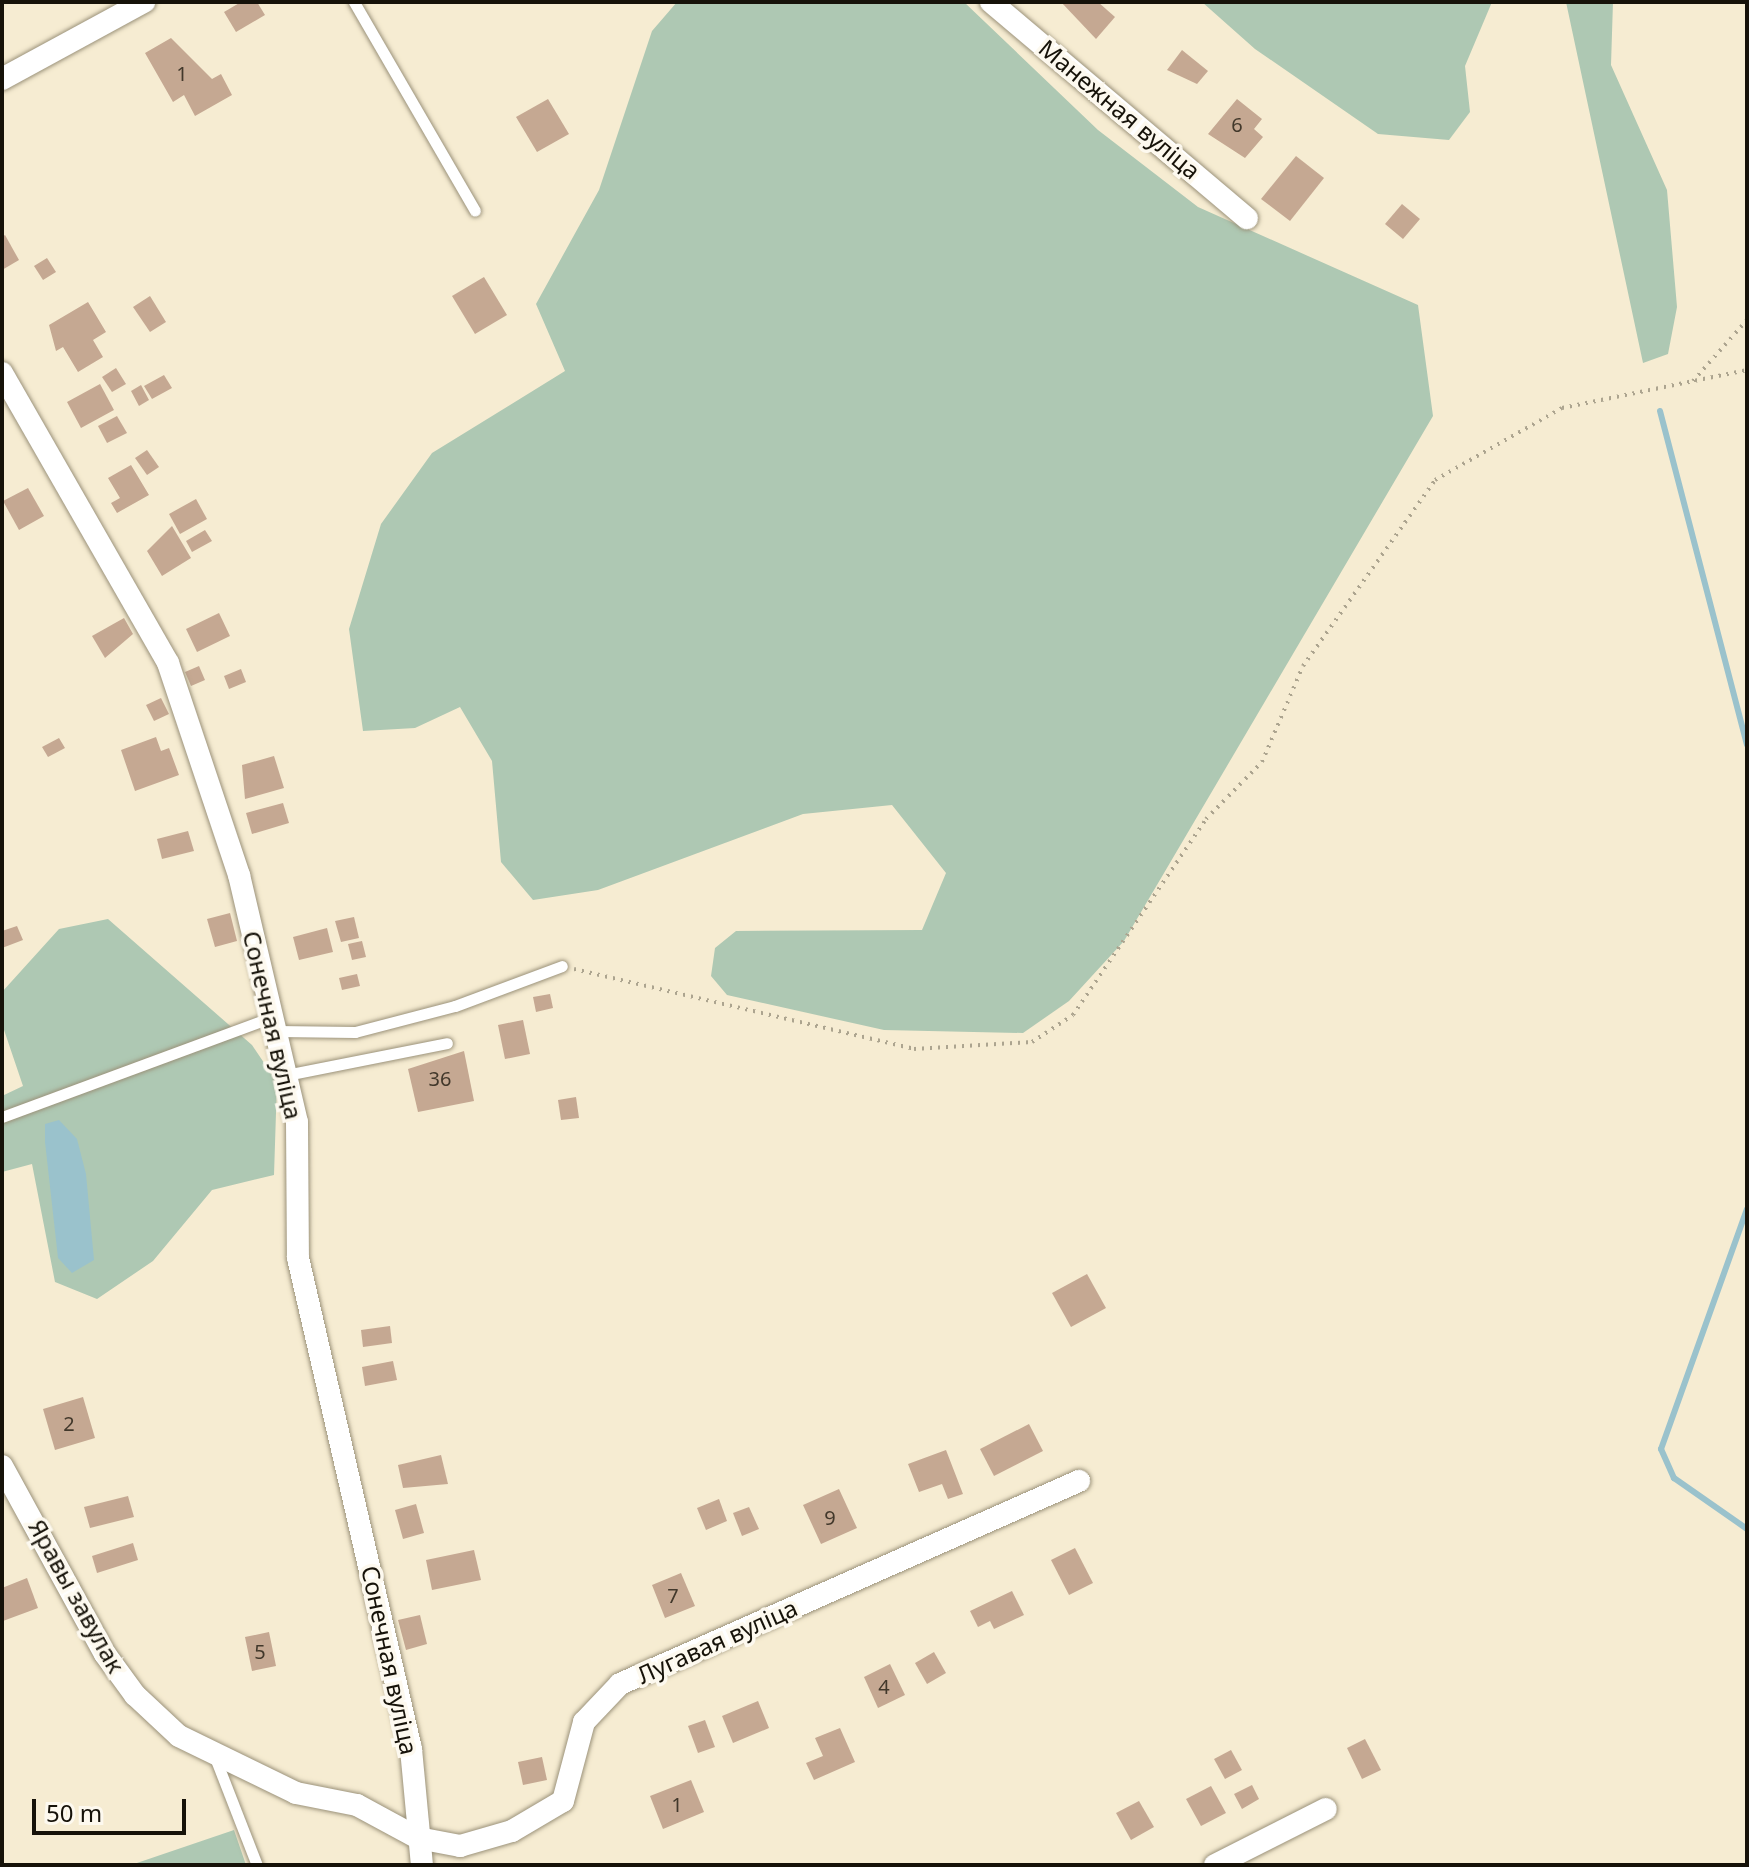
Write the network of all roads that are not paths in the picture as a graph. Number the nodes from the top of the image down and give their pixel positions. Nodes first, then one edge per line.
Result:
1 (144, 2) edge
2 (354, 2) edge
3 (991, 2) edge
4 (2, 79) edge
5 (475, 211) dead end
6 (1247, 218) dead end
7 (2, 373) edge
8 (562, 966) road end
9 (275, 1024) junction
10 (447, 1043) dead end
11 (286, 1075) junction
12 (2, 1117) edge
13 (2, 1466) edge
14 (1079, 1481) dead end
15 (216, 1760) junction
16 (1326, 1809) dead end
17 (418, 1838) junction
18 (257, 1865) edge
19 (422, 1865) edge
20 (1215, 1865) edge

1 - 4 street
2 - 5 lane
3 - 6 street, Манежная вуліца
7 - 9 street, Сонечная вуліца
8 - 9 lane
9 - 11 street, Сонечная вуліца
9 - 12 lane
10 - 11 lane
11 - 17 street, Сонечная вуліца
13 - 15 street, Яравы завулак
14 - 17 street, Лугавая вуліца
15 - 17 street, Яравы завулак
15 - 18 lane
16 - 20 street
17 - 19 street, Сонечная вуліца

